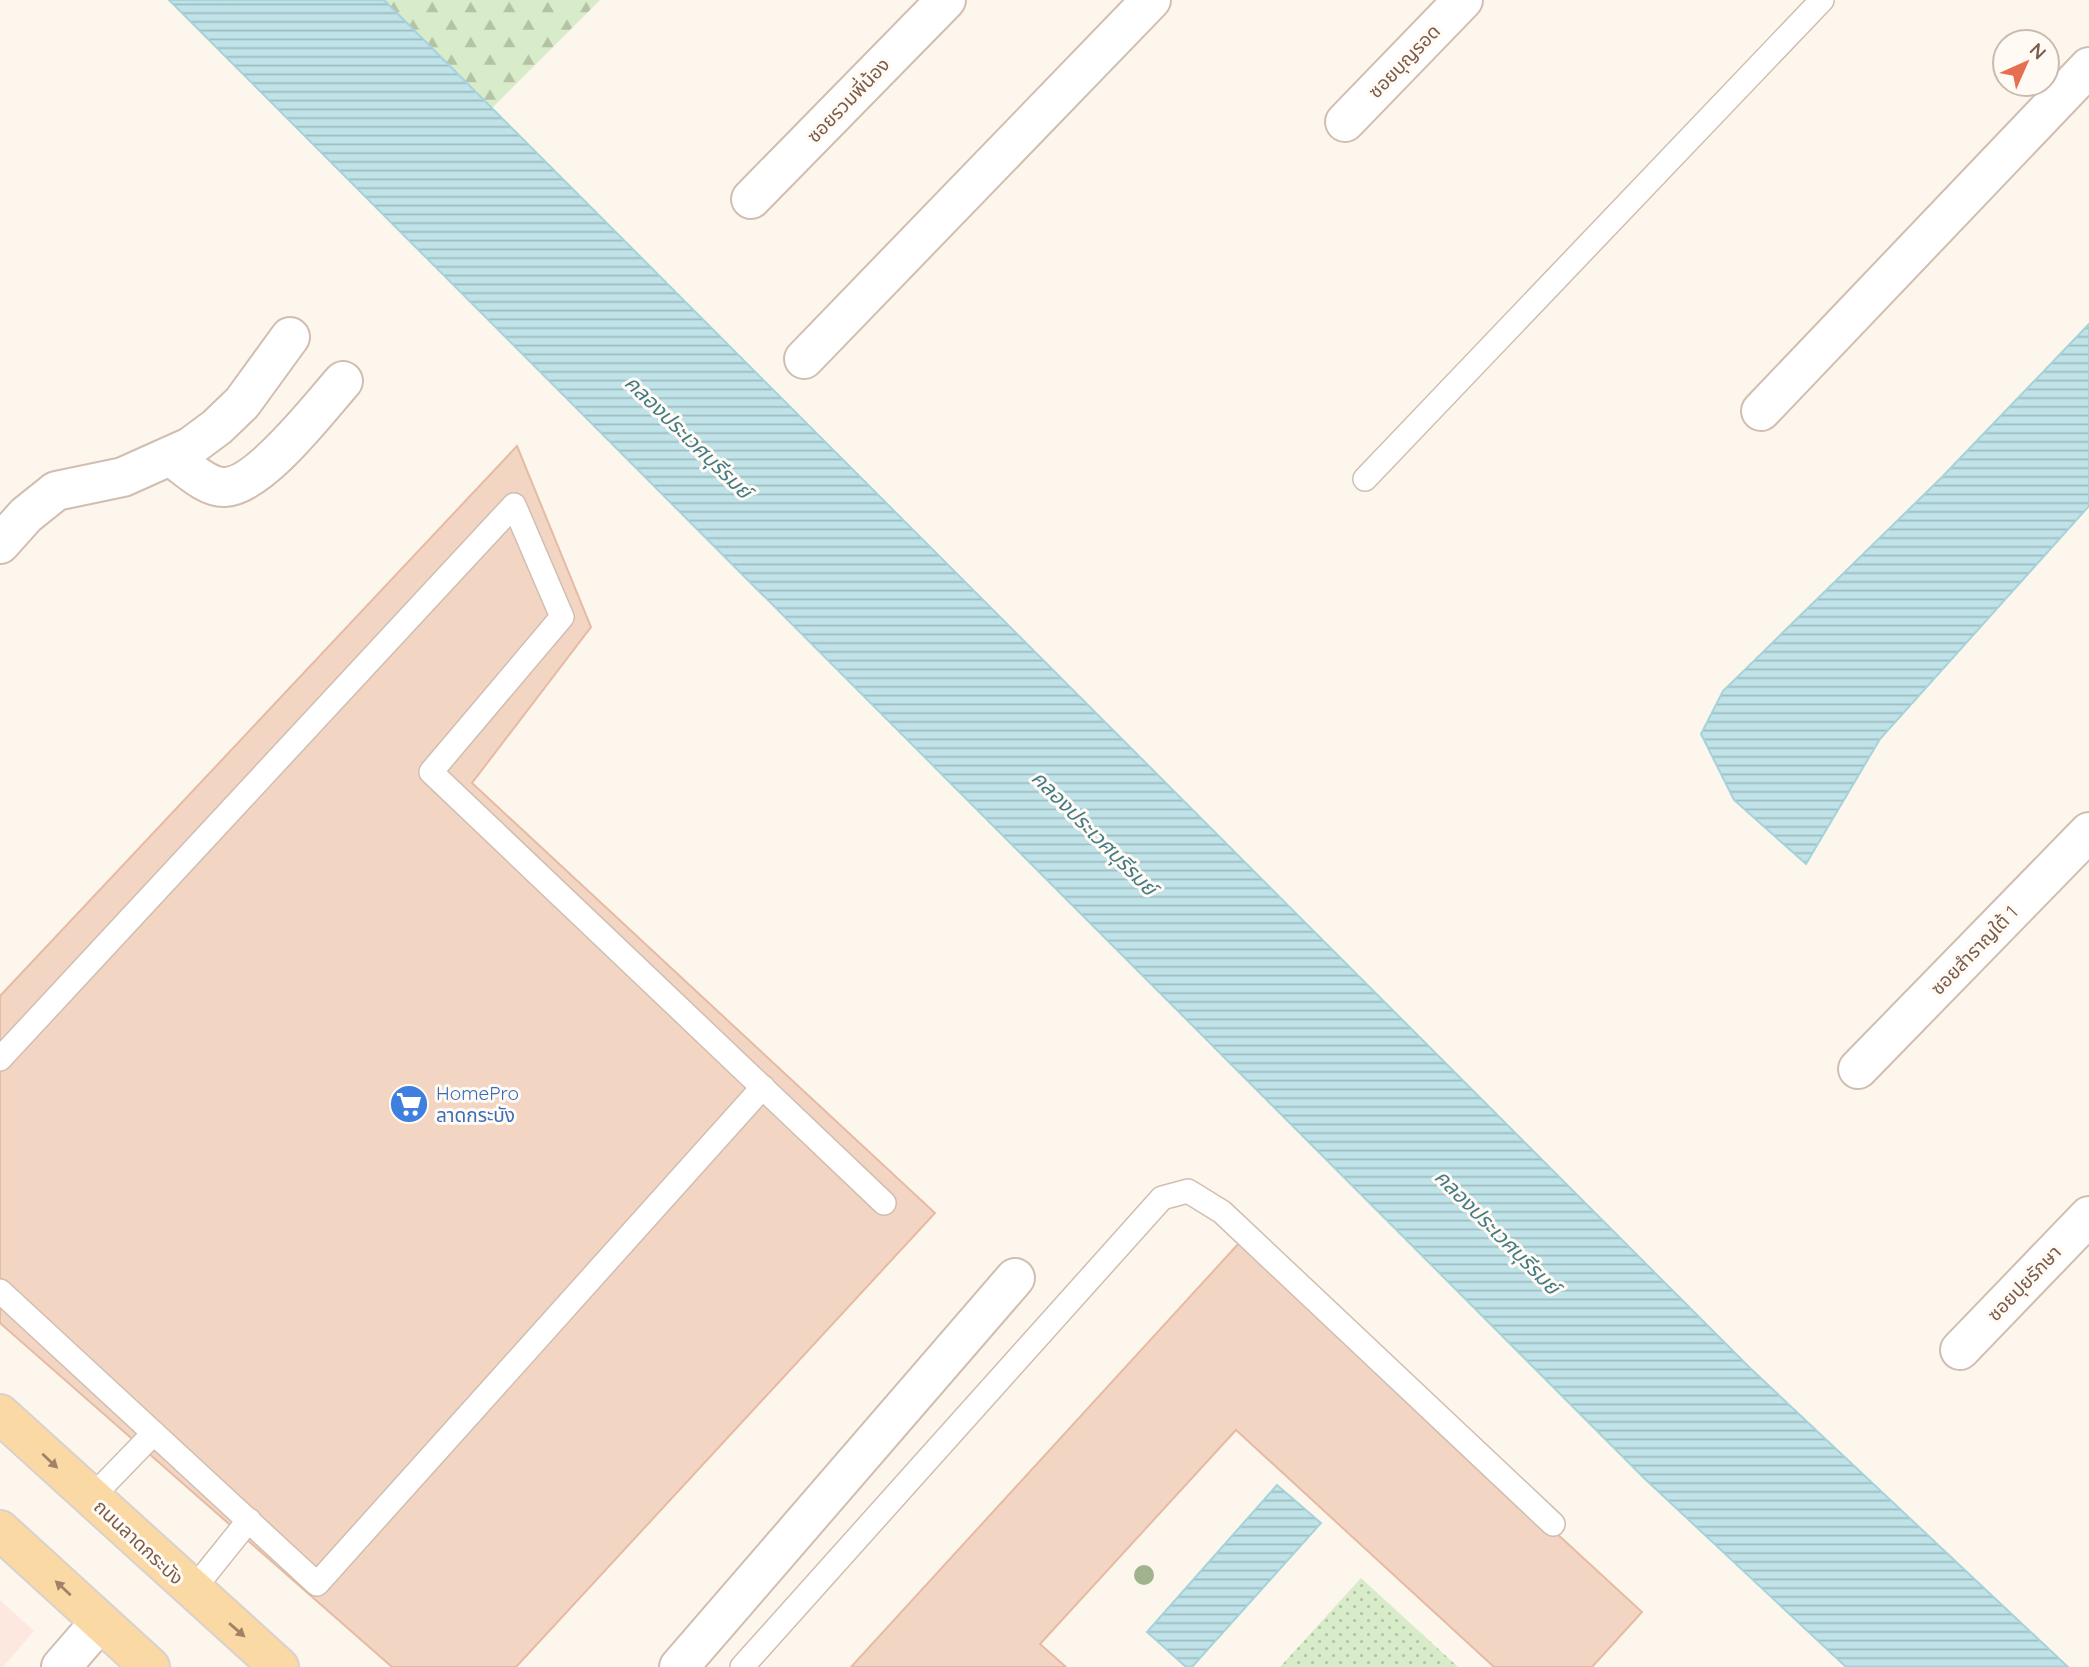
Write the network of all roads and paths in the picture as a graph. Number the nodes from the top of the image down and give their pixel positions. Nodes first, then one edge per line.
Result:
1 (946, 0) edge
2 (1151, 0) edge
3 (1463, 0) edge
4 (1822, 0) edge
5 (2089, 67) edge
6 (1345, 122) dead end
7 (751, 199) dead end
8 (290, 337) dead end
9 (804, 359) dead end
10 (344, 381) dead end
11 (1760, 411) dead end
12 (170, 456) junction
13 (1365, 479) dead end
14 (0, 544) edge
15 (2089, 832) edge
16 (0, 1059) edge
17 (1858, 1069) dead end
18 (763, 1087) junction
19 (884, 1203) dead end
20 (2089, 1216) edge
21 (1015, 1278) dead end
22 (0, 1291) edge
23 (1959, 1350) dead end
24 (0, 1415) edge
25 (154, 1433) junction
26 (91, 1498) junction
27 (248, 1520) junction
28 (1553, 1524) dead end
29 (0, 1530) edge
30 (192, 1591) junction
31 (100, 1622) junction
32 (143, 1665) edge
33 (61, 1667) edge
34 (279, 1667) edge
35 (679, 1667) edge
36 (742, 1667) edge

1 - 7 street, ซอยรวมพี่น้อง
2 - 9 street
3 - 6 street, ซอยบุญรอด
4 - 13 lane
5 - 11 street
8 - 12 street
10 - 12 street
12 - 14 street
15 - 17 street, ซอยสำราญใต้ 1
16 - 18 lane
18 - 19 lane
18 - 27 lane
20 - 23 street, ซอยปุยรักษา
21 - 35 street
22 - 25 lane
24 -> 26 main road, ถนนลาดกระบัง
25 - 26 lane
25 - 27 lane
26 - 30 main road, ถนนลาดกระบัง
27 - 30 lane
28 - 36 lane
31 -> 29 main road
30 -> 34 main road, ถนนลาดกระบัง
31 - 32 main road
31 - 33 street

